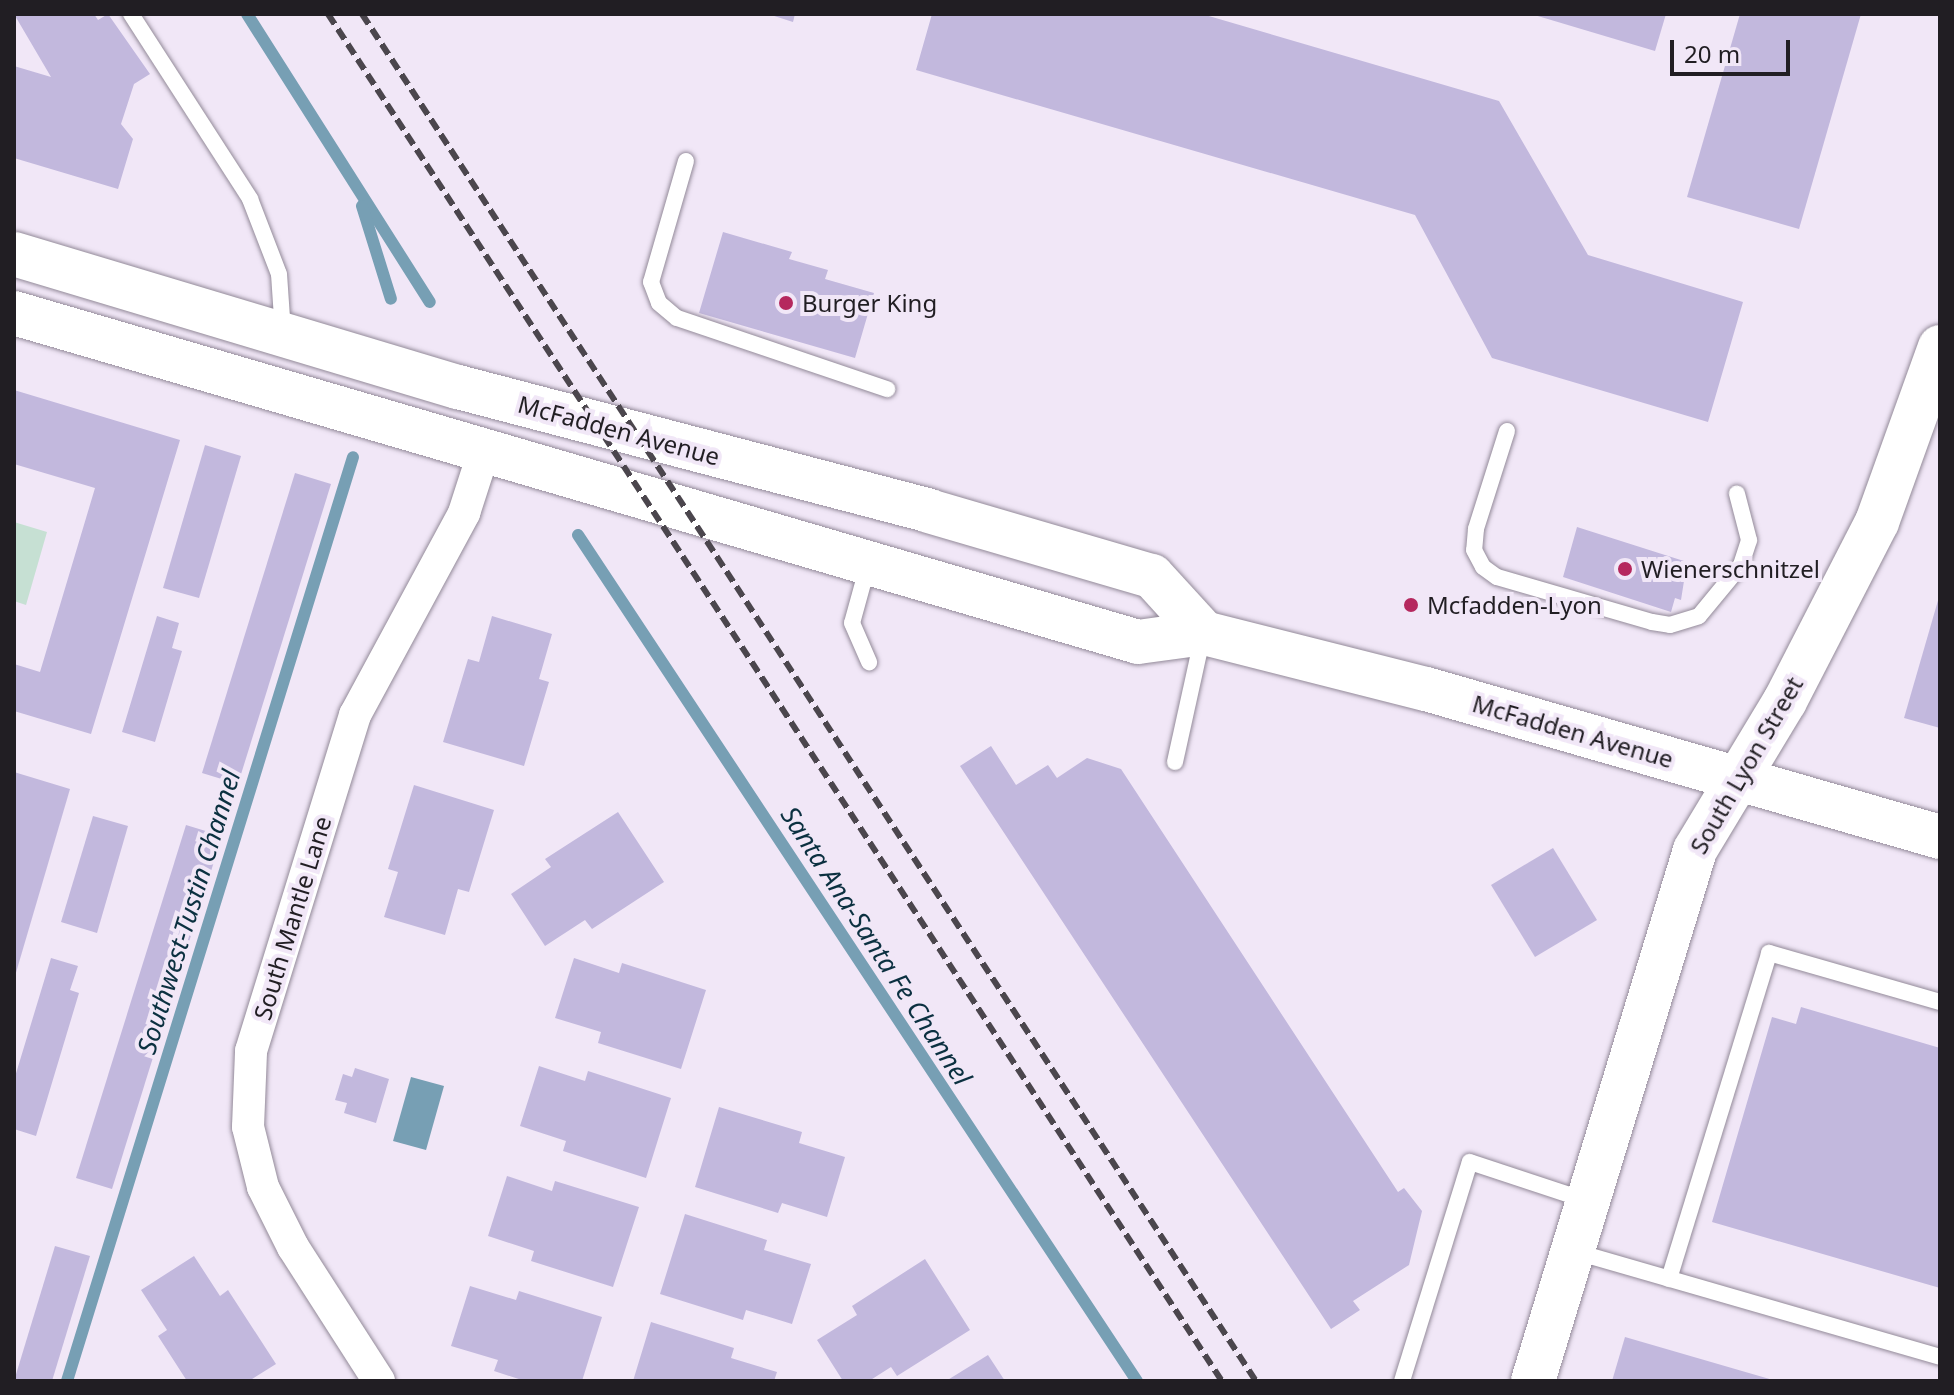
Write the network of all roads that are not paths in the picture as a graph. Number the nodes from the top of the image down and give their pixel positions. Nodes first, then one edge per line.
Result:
1 (131, 14) edge
2 (686, 161) dead end
3 (14, 254) edge
4 (14, 313) edge
5 (283, 332) junction
6 (1937, 365) edge
7 (887, 389) dead end
8 (1507, 431) dead end
9 (483, 454) junction
10 (1737, 494) dead end
11 (868, 565) junction
12 (1204, 633) junction
13 (869, 662) dead end
14 (1175, 762) dead end
15 (1737, 779) junction
16 (1940, 837) edge
17 (1940, 1002) edge
18 (1587, 1201) junction
19 (1572, 1250) junction
20 (1669, 1279) junction
21 (1940, 1357) edge
22 (379, 1381) edge
23 (1402, 1381) edge
24 (1533, 1381) edge

1 - 5 lane
2 - 7 lane
3 - 5 main road, McFadden Avenue
4 - 9 main road, McFadden Avenue
5 - 12 main road, McFadden Avenue
6 - 15 main road, South Lyon Street
8 - 10 lane
9 - 11 main road, McFadden Avenue
9 - 22 street, South Mantle Lane
11 - 12 main road, McFadden Avenue
11 - 13 lane
12 - 14 lane
12 - 15 main road, McFadden Avenue
15 - 16 main road, McFadden Avenue
15 - 18 main road, South Lyon Street
17 - 20 lane
18 - 19 main road, South Lyon Street
18 - 23 lane
19 - 20 lane
19 - 24 main road, South Lyon Street
20 - 21 lane

